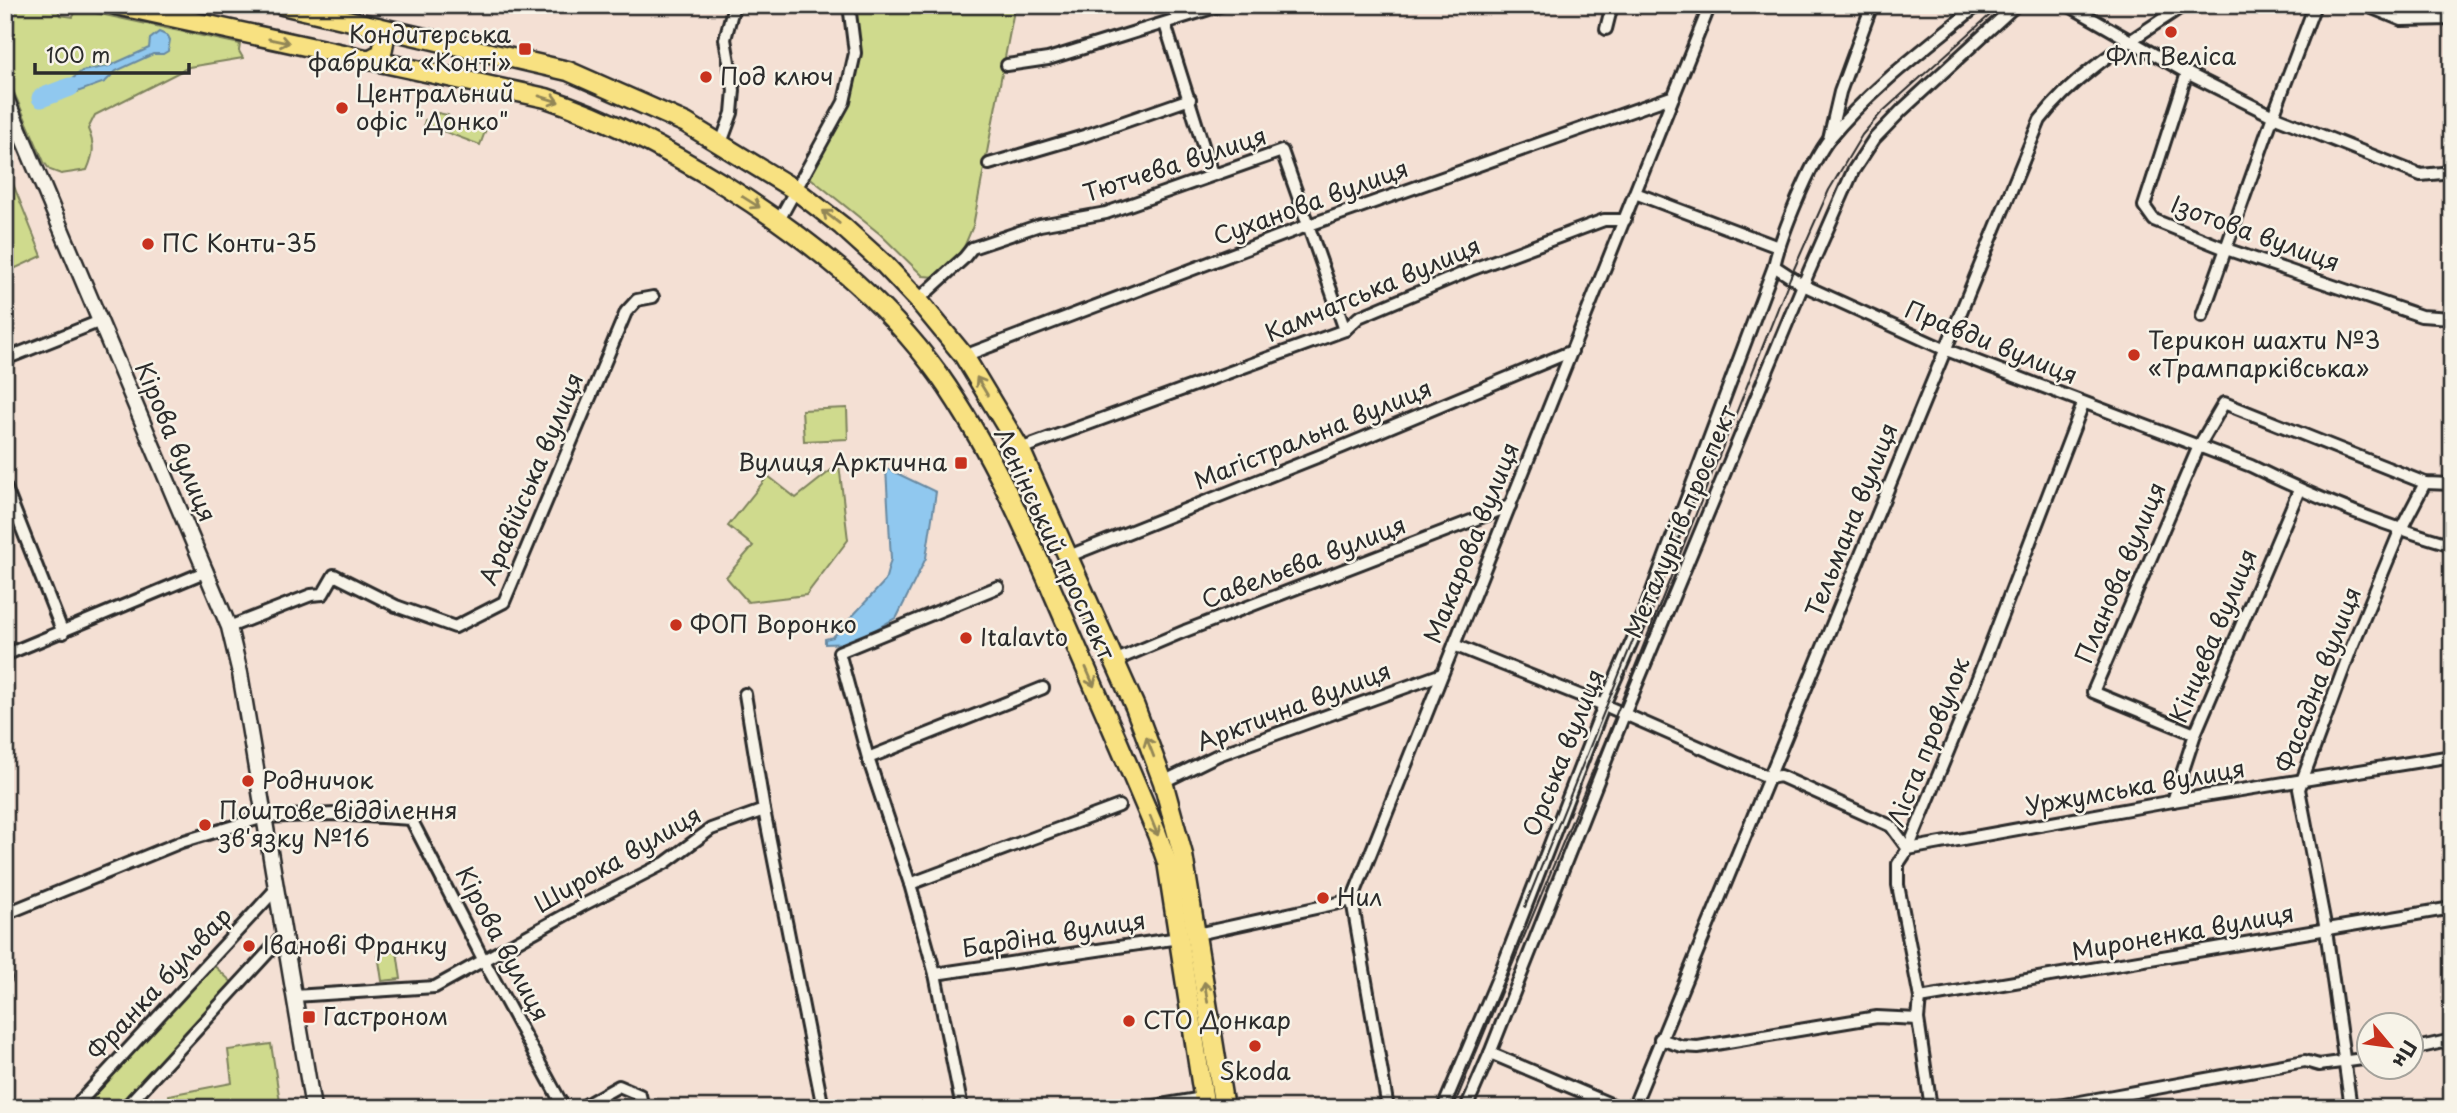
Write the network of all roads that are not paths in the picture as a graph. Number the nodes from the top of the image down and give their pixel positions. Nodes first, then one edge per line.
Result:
1 (116, 5) edge
2 (282, 5) edge
3 (734, 5) edge
4 (849, 5) edge
5 (1222, 5) edge
6 (1612, 5) edge
7 (1710, 5) edge
8 (1872, 5) edge
9 (1978, 5) edge
10 (2016, 5) edge
11 (2068, 5) edge
12 (2184, 5) edge
13 (2315, 5) edge
14 (2365, 5) edge
15 (2452, 19) edge
16 (1165, 24) junction
17 (377, 27) junction
18 (1606, 29) dead end
19 (408, 34) junction
20 (2131, 42) junction
21 (369, 60) junction
22 (1007, 65) dead end
23 (400, 67) junction
24 (2187, 74) junction
25 (5, 96) edge
26 (1674, 96) junction
27 (1190, 99) junction
28 (2273, 116) junction
29 (1829, 139) junction
30 (721, 144) junction
31 (989, 164) dead end
32 (2452, 172) edge
33 (1212, 174) junction
34 (797, 191) junction
35 (1635, 193) junction
36 (779, 220) junction
37 (1625, 220) junction
38 (1308, 225) junction
39 (1778, 247) junction
40 (2225, 249) junction
41 (1774, 266) junction
42 (1803, 285) junction
43 (653, 297) dead end
44 (918, 300) junction
45 (2202, 316) dead end
46 (2452, 318) edge
47 (98, 322) junction
48 (1345, 330) junction
49 (1944, 349) junction
50 (1572, 351) junction
51 (964, 356) junction
52 (5, 359) edge
53 (2083, 404) junction
54 (2199, 446) junction
55 (1020, 449) junction
56 (2425, 483) junction
57 (2452, 484) edge
58 (5, 486) edge
59 (2299, 490) junction
60 (1510, 506) junction
61 (1046, 507) junction
62 (1022, 522) junction
63 (2400, 531) junction
64 (1032, 544) junction
65 (2452, 545) edge
66 (1065, 548) junction
67 (206, 571) junction
68 (998, 587) dead end
69 (229, 627) junction
70 (63, 633) junction
71 (1454, 645) junction
72 (5, 655) edge
73 (1114, 661) junction
74 (1442, 674) junction
75 (1043, 688) dead end
76 (745, 694) dead end
77 (1604, 705) junction
78 (1624, 715) junction
79 (2195, 734) junction
80 (2452, 756) edge
81 (868, 758) junction
82 (1770, 778) junction
83 (2301, 781) junction
84 (1163, 782) junction
85 (2173, 801) junction
86 (1119, 806) dead end
87 (765, 810) junction
88 (264, 817) junction
89 (1908, 849) junction
90 (910, 884) junction
91 (276, 889) junction
92 (1352, 900) junction
93 (2452, 908) edge
94 (5, 914) edge
95 (2326, 930) junction
96 (284, 935) junction
97 (1188, 936) junction
98 (484, 961) junction
99 (935, 974) junction
100 (294, 996) junction
101 (1920, 998) junction
102 (1918, 1019) junction
103 (1660, 1040) junction
104 (2452, 1040) edge
105 (2426, 1046) edge
106 (1490, 1053) junction
107 (2356, 1061) edge
108 (2344, 1063) junction
109 (1204, 1103) edge
110 (74, 1108) edge
111 (125, 1108) edge
112 (313, 1108) edge
113 (564, 1108) edge
114 (580, 1108) edge
115 (643, 1108) edge
116 (823, 1108) edge
117 (962, 1108) edge
118 (1143, 1108) edge
119 (1224, 1108) edge
120 (1388, 1108) edge
121 (1443, 1108) edge
122 (1466, 1108) edge
123 (1620, 1108) edge
124 (1633, 1108) edge
125 (1931, 1108) edge
126 (2047, 1108) edge
127 (2351, 1108) edge

1 -> 21 main road, Ленінський проспект
2 - 17 main road, Ленінський проспект
3 - 30 street
4 - 34 street
5 - 16 street
6 - 18 street
7 - 26 street, Макарова вулиця
8 - 29 street, Орська вулиця
9 - 29 street, Орська вулиця
10 - 42 street, Металургів проспект
11 - 20 street
12 - 20 street, Тельмана вулиця
13 - 28 street
14 - 15 street
16 - 22 street
16 - 27 street
17 - 19 main road, Ленінський проспект
17 - 21 main road
19 - 23 main road
19 - 30 main road, Ленінський проспект
20 - 24 street
20 - 49 street, Тельмана вулиця
21 - 23 main road, Ленінський проспект
23 -> 36 main road, Ленінський проспект
24 - 28 street
24 - 40 street, Ізотова вулиця
25 - 47 street, Кірова вулиця
26 - 35 street, Макарова вулиця
26 - 38 street, Суханова вулиця
27 - 31 street
27 - 33 street
28 - 32 street
28 - 40 street
29 - 39 street, Орська вулиця
30 - 34 main road, Ленінський проспект
33 - 38 street, Тютчева вулиця
33 - 44 street, Тютчева вулиця
34 - 36 street
44 -> 34 main road, Ленінський проспект
35 - 37 street, Макарова вулиця
35 - 39 street
36 - 62 main road, Ленінський проспект
37 - 48 street, Камчатська вулиця
37 - 50 street, Макарова вулиця
38 - 48 street, Тютчева вулиця
38 - 51 street, Суханова вулиця
39 - 41 street, Орська вулиця
40 - 45 street
40 - 46 street, Ізотова вулиця
41 - 42 street, Правди вулиця
41 - 77 street, Орська вулиця
42 - 49 street, Правди вулиця
42 - 78 street, Металургів проспект
43 - 69 street, Аравійська вулиця
44 - 51 main road, Ленінський проспект
47 - 52 street
47 - 67 street, Кірова вулиця
48 - 55 street, Камчатська вулиця
49 - 53 street, Правди вулиця
49 - 82 street, Тельмана вулиця
50 - 60 street, Макарова вулиця
50 - 66 street, Магістральна вулиця
55 -> 51 main road, Ленінський проспект
53 - 54 street, Правди вулиця
53 - 89 street, Ліста провулок
54 - 56 street
54 - 59 street, Правди вулиця
54 - 79 street, Планова вулиця
55 - 61 main road, Ленінський проспект
56 - 57 street
56 - 63 street, Фасадна вулиця
58 - 70 street
59 - 63 street, Правди вулиця
59 - 79 street, Кінцева вулиця
60 - 71 street, Макарова вулиця
60 - 73 street, Савельєва вулиця
61 - 62 main road
61 - 66 main road, Ленінський проспект
62 - 64 main road, Ленінський проспект
63 - 65 street, Правди вулиця
63 - 83 street, Фасадна вулиця
64 - 66 main road
64 -> 97 main road, Ленінський проспект
66 - 73 main road, Ленінський проспект
67 - 69 street, Кірова вулиця
67 - 70 street
68 - 81 street
69 - 88 street, Кірова вулиця
70 - 72 street
71 - 74 street, Макарова вулиця
71 - 77 street
84 -> 73 main road, Ленінський проспект
74 - 84 street, Арктична вулиця
74 - 92 street, Макарова вулиця
75 - 81 street
76 - 87 street
77 - 78 street
77 - 121 street, Орська вулиця
78 - 82 street
78 - 106 street, Металургів проспект
79 - 85 street, Кінцева вулиця
80 - 83 street, Уржумська вулиця
81 - 90 street
82 - 89 street
82 - 103 street, Тельмана вулиця
83 - 85 street, Уржумська вулиця
83 - 95 street, Фасадна вулиця
84 - 97 main road, Ленінський проспект
85 - 89 street, Уржумська вулиця
86 - 90 street
87 - 98 street, Широка вулиця
87 - 116 street
88 - 91 street, Кірова вулиця
88 - 94 street
88 - 98 street, Кірова вулиця
89 - 101 street, Ліста провулок
90 - 99 street
91 - 96 street, Кірова вулиця
91 - 110 street, Франка бульвар
92 - 97 street, Бардіна вулиця
92 - 120 street
93 - 95 street, Мироненка вулиця
95 - 101 street, Мироненка вулиця
95 - 108 street, Фасадна вулиця
96 - 100 street, Кірова вулиця
96 - 111 street
97 - 99 street, Бардіна вулиця
97 - 109 main road, Ленінський проспект
119 -> 97 main road, Ленінський проспект
98 - 100 street, Широка вулиця
98 - 113 street, Кірова вулиця
99 - 117 street
100 - 112 street, Кірова вулиця
101 - 102 street, Ліста провулок
102 - 103 street
102 - 125 street, Ліста провулок
103 - 124 street, Тельмана вулиця
104 - 105 street
106 - 122 street, Металургів проспект
106 - 123 street
107 - 108 street
108 - 126 street
108 - 127 street, Фасадна вулиця
109 - 118 street
114 - 115 street

